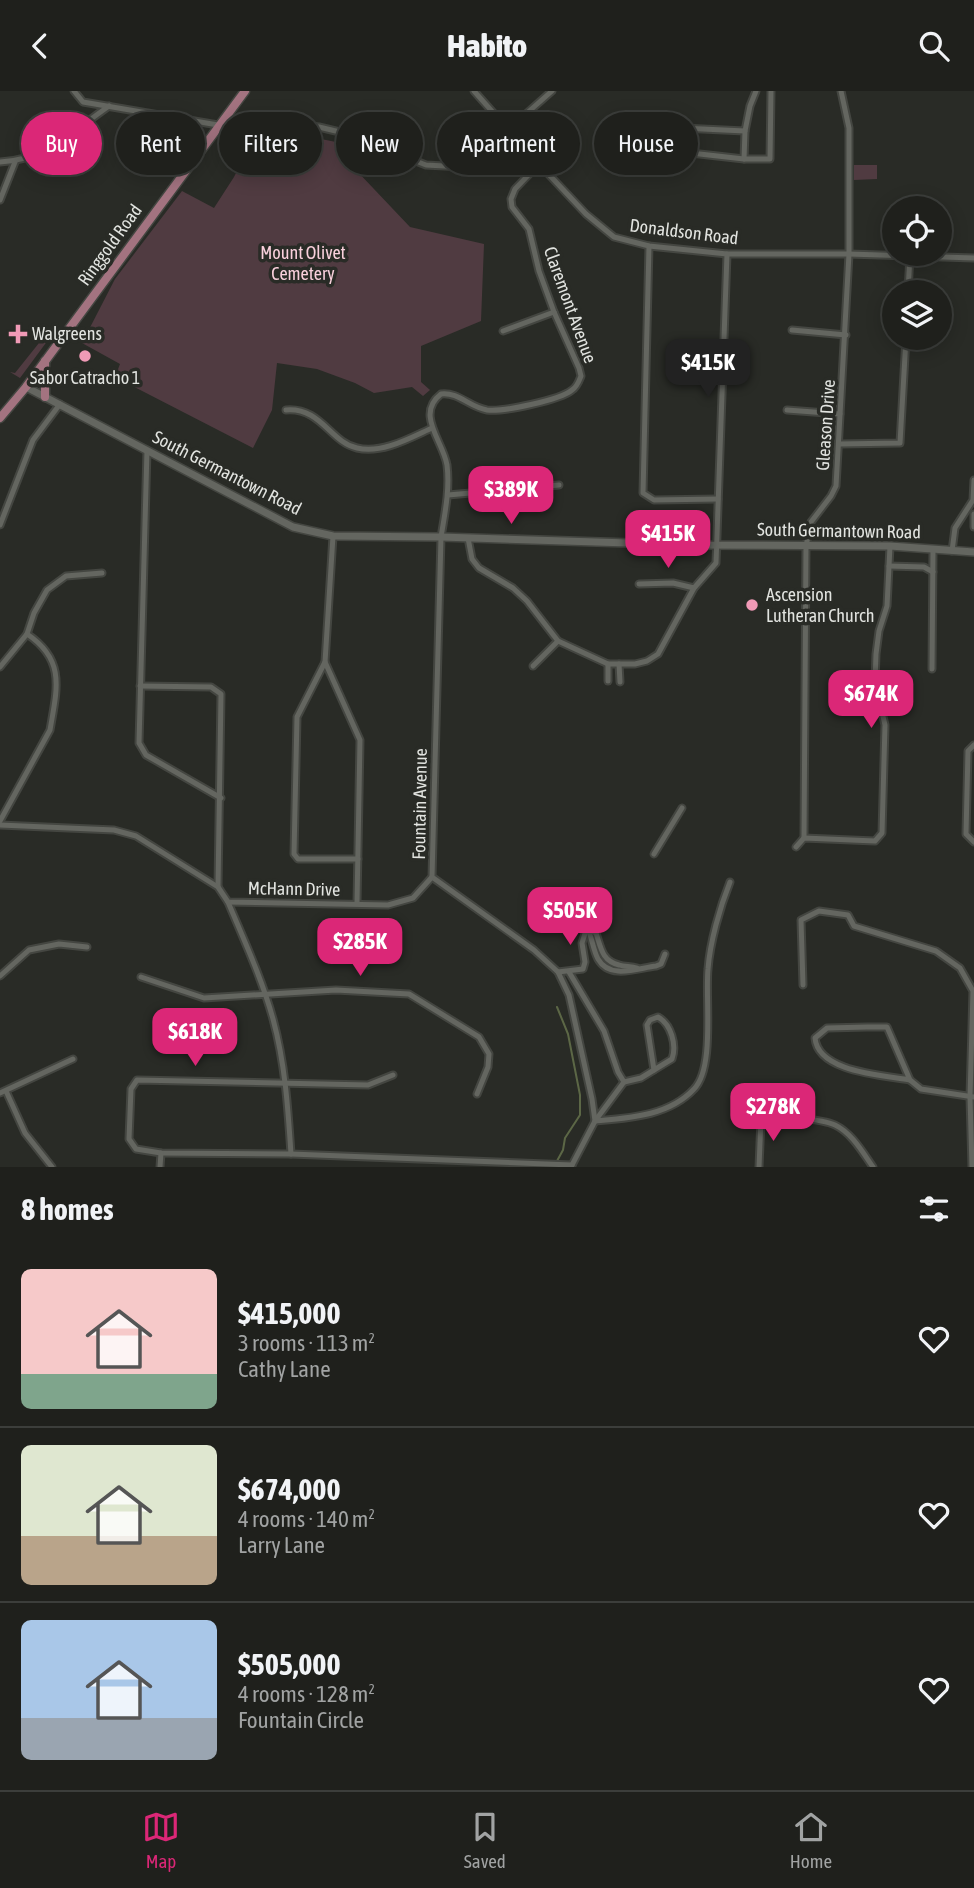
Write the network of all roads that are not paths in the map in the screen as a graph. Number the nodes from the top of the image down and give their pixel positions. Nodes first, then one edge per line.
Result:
1 (74, 91) edge
2 (245, 91) edge
3 (474, 91) edge
4 (552, 91) edge
5 (756, 91) edge
6 (771, 91) edge
7 (841, 91) edge
8 (109, 107) junction
9 (493, 112) edge
10 (528, 112) edge
11 (218, 125) junction
12 (698, 129) edge
13 (746, 131) junction
14 (698, 154) edge
15 (744, 159) junction
16 (0, 162) edge
17 (15, 162) junction
18 (437, 166) edge
19 (529, 175) edge
20 (549, 175) edge
21 (0, 200) edge
22 (649, 246) junction
23 (727, 254) junction
24 (849, 254) junction
25 (882, 255) edge
26 (952, 257) edge
27 (974, 258) edge
28 (554, 312) junction
29 (792, 330) dead end
30 (503, 331) dead end
31 (846, 335) junction
32 (905, 350) edge
33 (45, 360) junction
34 (26, 387) junction
35 (45, 397) junction
36 (60, 404) junction
37 (286, 410) dead end
38 (787, 410) dead end
39 (840, 414) junction
40 (0, 418) edge
41 (432, 428) junction
42 (839, 444) junction
43 (147, 450) junction
44 (974, 480) edge
45 (559, 485) dead end
46 (447, 495) junction
47 (718, 499) junction
48 (973, 503) edge
49 (974, 514) edge
50 (0, 525) edge
51 (974, 527) edge
52 (333, 536) junction
53 (441, 537) junction
54 (468, 538) junction
55 (717, 544) junction
56 (806, 546) junction
57 (890, 546) junction
58 (933, 550) junction
59 (952, 551) junction
60 (974, 552) edge
61 (889, 566) junction
62 (933, 572) junction
63 (102, 573) dead end
64 (639, 584) dead end
65 (694, 588) junction
66 (27, 634) junction
67 (558, 641) junction
68 (325, 662) junction
69 (608, 664) junction
70 (619, 664) junction
71 (533, 666) dead end
72 (0, 667) edge
73 (932, 669) dead end
74 (608, 681) dead end
75 (620, 682) dead end
76 (140, 686) junction
77 (974, 744) edge
78 (221, 798) junction
79 (682, 808) dead end
80 (0, 823) edge
81 (804, 838) junction
82 (974, 842) edge
83 (796, 847) dead end
84 (654, 854) dead end
85 (358, 859) junction
86 (432, 877) junction
87 (730, 881) dead end
88 (219, 887) junction
89 (228, 902) junction
90 (357, 903) junction
91 (87, 947) dead end
92 (665, 954) dead end
93 (558, 972) junction
94 (569, 972) junction
95 (0, 976) edge
96 (141, 977) dead end
97 (803, 985) dead end
98 (974, 991) edge
99 (266, 994) junction
100 (73, 1059) dead end
101 (654, 1070) junction
102 (393, 1075) dead end
103 (910, 1080) junction
104 (624, 1082) junction
105 (286, 1083) junction
106 (3, 1092) edge
107 (477, 1094) dead end
108 (972, 1097) edge
109 (595, 1121) junction
110 (161, 1153) junction
111 (291, 1154) junction
112 (572, 1166) edge
113 (52, 1167) edge
114 (160, 1167) edge
115 (759, 1167) edge
116 (873, 1167) edge
117 (972, 1167) edge

1 - 8 street
2 - 11 main road, Ringgold Road
3 - 9 street, Donaldson Road
4 - 10 street
5 - 13 street
6 - 15 street
7 - 24 street, Gleason Drive
8 - 11 street
8 - 17 street
11 - 18 street
11 - 33 main road, Ringgold Road
12 - 13 street
13 - 15 street
14 - 15 street
16 - 17 street
17 - 21 street
19 - 28 street, Claremont Avenue
20 - 22 street, Donaldson Road
22 - 23 street, Donaldson Road
22 - 47 street
23 - 24 street, Donaldson Road
23 - 47 street
24 - 25 street, Donaldson Road
24 - 31 street, Gleason Drive
26 - 27 street, Donaldson Road
28 - 30 street
28 - 41 street, Claremont Avenue
29 - 31 street
31 - 39 street, Gleason Drive
32 - 42 street
33 - 34 main road, Ringgold Road
33 - 35 main road
34 - 35 main road, South Germantown Road
34 - 40 main road, Ringgold Road
35 - 36 main road, South Germantown Road
36 - 43 main road, South Germantown Road
36 - 50 street
37 - 41 street
38 - 39 street
39 - 42 street, Gleason Drive
41 - 46 street
42 - 56 street, Gleason Drive
43 - 52 main road, South Germantown Road
43 - 76 street
44 - 48 street
45 - 46 street
46 - 53 street
47 - 55 street
48 - 59 street
49 - 51 street
52 - 53 main road, South Germantown Road
52 - 68 street
53 - 54 main road, South Germantown Road
53 - 86 street, Fountain Avenue
54 - 55 main road, South Germantown Road
54 - 67 street
55 - 56 main road, South Germantown Road
55 - 65 street
56 - 57 main road, South Germantown Road
56 - 81 street, Gleason Drive
57 - 58 main road, South Germantown Road
57 - 61 street
58 - 59 main road, South Germantown Road
58 - 62 street
59 - 60 main road, South Germantown Road
61 - 62 street
61 - 81 street
62 - 73 street
63 - 66 street
64 - 65 street
65 - 70 street
66 - 72 street
66 - 80 street
67 - 69 street
67 - 71 street
68 - 85 street
68 - 85 street
69 - 70 street
69 - 74 street
70 - 75 street
76 - 78 street
76 - 78 street
77 - 82 street
78 - 88 street
79 - 84 street
80 - 88 street, McHann Drive
81 - 83 street
85 - 90 street
86 - 90 street, McHann Drive
86 - 93 street, Fountain Avenue
87 - 109 street
88 - 89 street, McHann Drive
89 - 90 street, McHann Drive
89 - 99 street
91 - 95 street
92 - 94 street
93 - 94 street
93 - 109 street, Fountain Avenue
94 - 104 street
96 - 99 street
97 - 98 street
98 - 108 street
99 - 105 street
99 - 107 street
100 - 106 street
101 - 101 street
101 - 104 street
102 - 105 street
103 - 103 street
103 - 108 street
104 - 109 street
105 - 110 street
105 - 111 street
106 - 113 street
108 - 117 street
109 - 112 street
110 - 111 street
110 - 114 street
111 - 112 street
115 - 116 street

